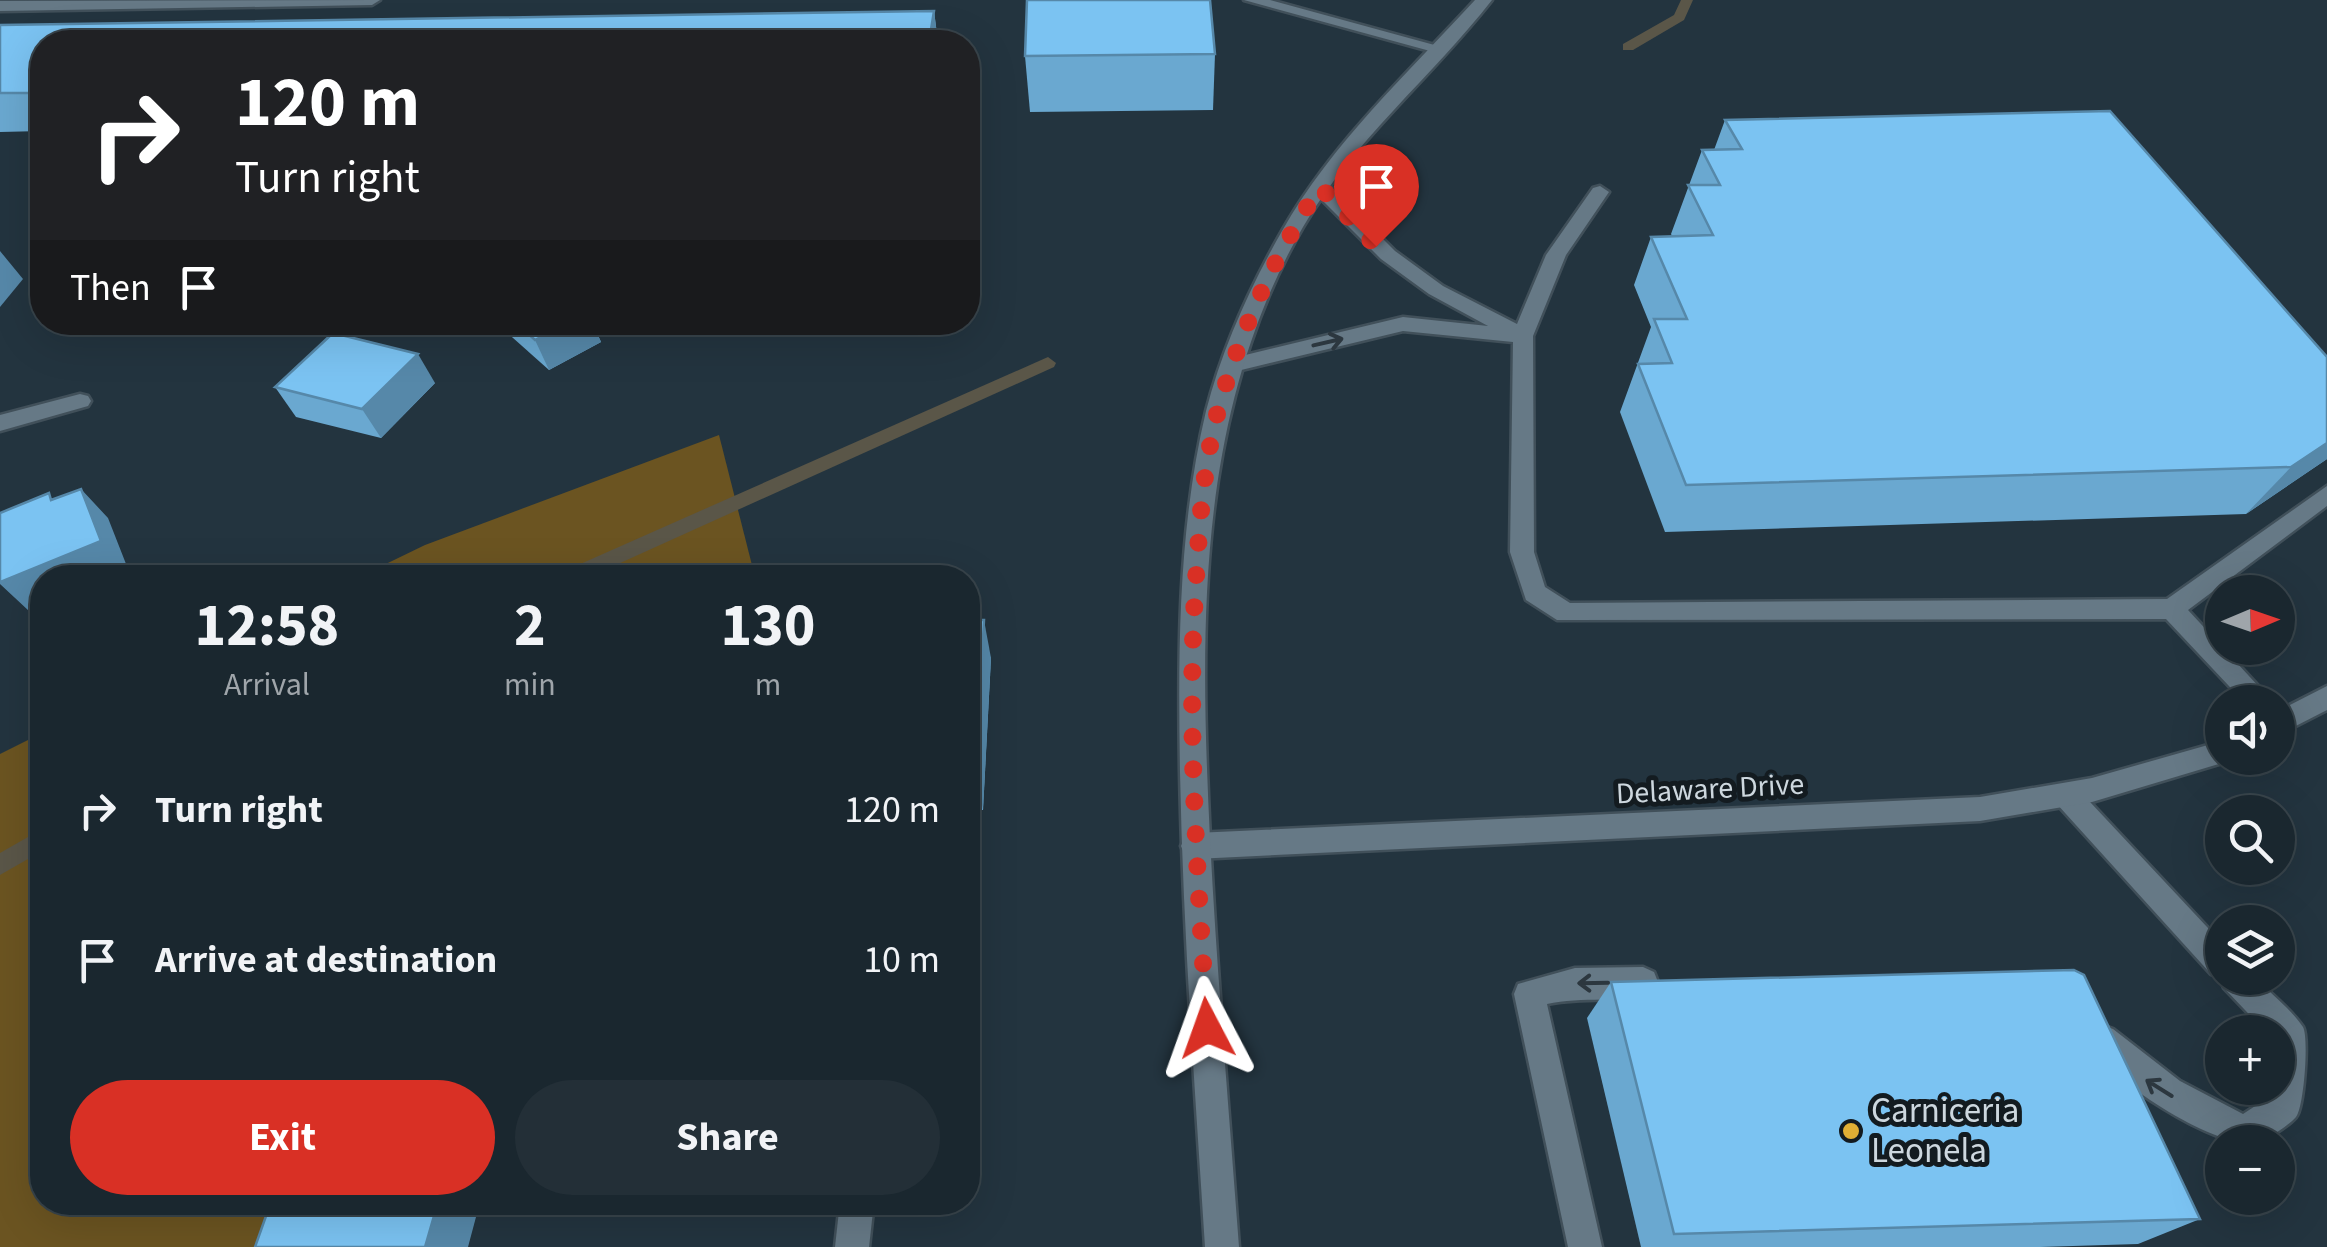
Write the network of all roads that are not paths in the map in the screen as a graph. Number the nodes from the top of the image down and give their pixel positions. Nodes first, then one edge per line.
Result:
1 (372, 0) edge
2 (1252, 0) edge
3 (1484, 0) edge
4 (285, 1) edge
5 (0, 6) edge
6 (1441, 49) junction
7 (1320, 187) junction
8 (1600, 192) dead end
9 (1524, 336) junction
10 (1233, 364) junction
11 (80, 401) dead end
12 (0, 423) edge
13 (2327, 494) edge
14 (2172, 608) junction
15 (2244, 685) edge
16 (2327, 697) edge
17 (2295, 714) edge
18 (2205, 757) edge
19 (2066, 795) junction
20 (1195, 846) junction
21 (2205, 946) edge
22 (1673, 982) edge
23 (2251, 995) edge
24 (2079, 1018) edge
25 (856, 1215) edge
26 (852, 1247) edge
27 (1222, 1247) edge
28 (1585, 1247) edge

1 - 4 street
2 - 6 street
3 - 6 street
4 - 5 street
6 - 7 street
7 - 9 street
7 - 10 street
8 - 9 street
10 -> 9 street
9 - 14 street
10 - 20 street
11 - 12 street
13 - 14 street
14 - 15 street
16 - 17 street
18 - 19 street, Delaware Drive
19 - 20 street, Delaware Drive
19 - 21 street
20 - 27 street
22 -> 28 street
23 -> 24 street
25 - 26 street

